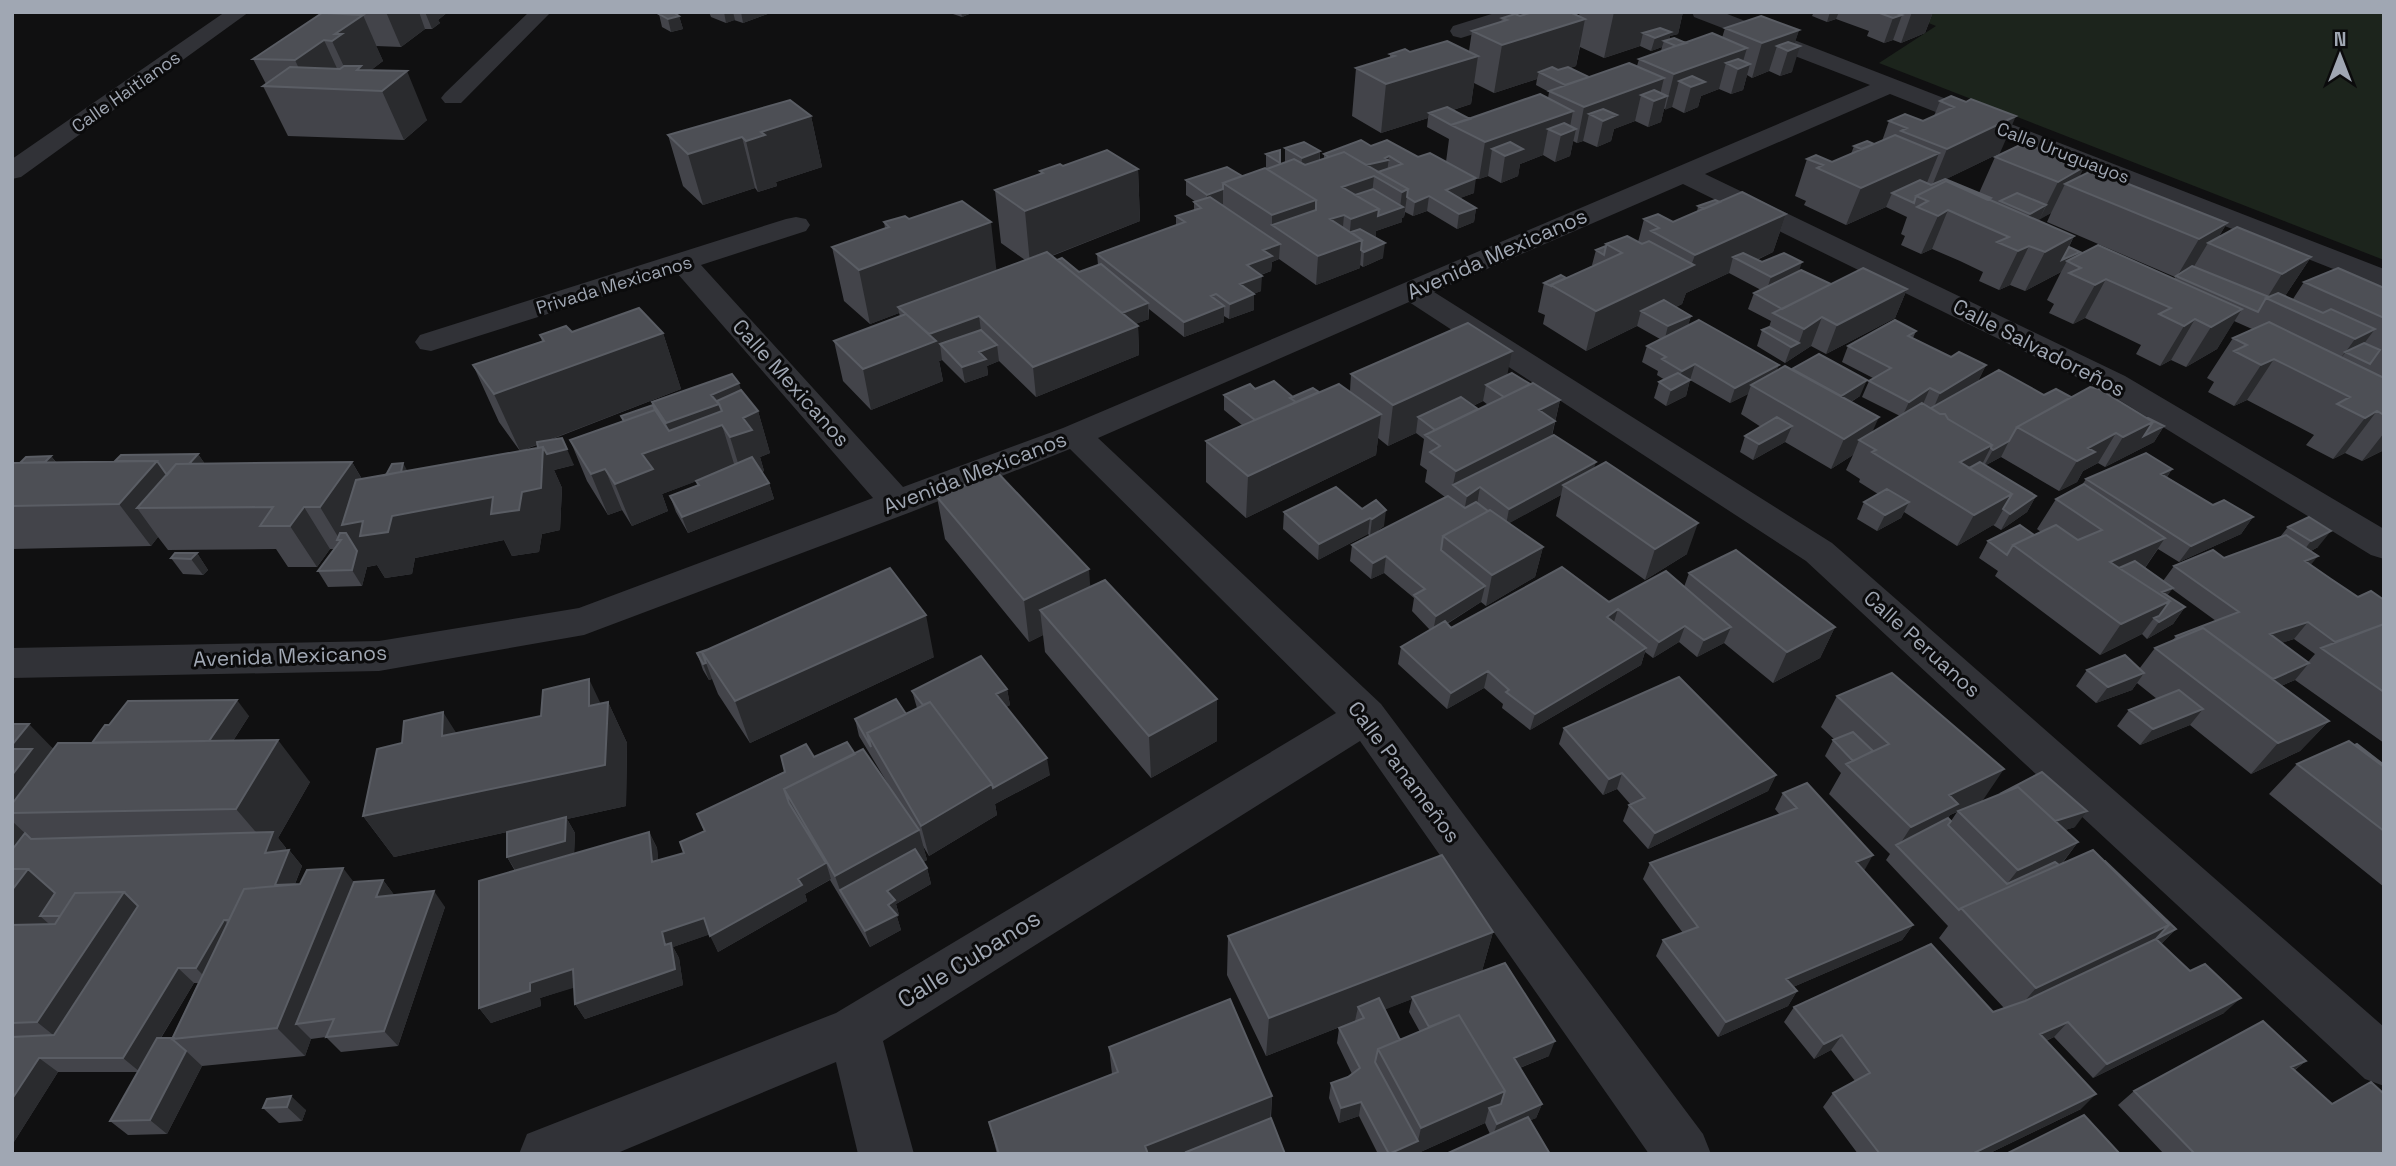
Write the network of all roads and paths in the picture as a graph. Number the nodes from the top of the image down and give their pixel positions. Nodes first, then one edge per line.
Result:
1 (239, 12) edge
2 (541, 12) edge
3 (1520, 12) edge
4 (1702, 12) edge
5 (1461, 31) dead end
6 (1888, 86) junction
7 (453, 98) dead end
8 (12, 171) edge
9 (1682, 173) junction
10 (796, 226) dead end
11 (684, 263) junction
12 (2384, 280) edge
13 (1412, 291) junction
14 (432, 342) dead end
15 (1075, 435) junction
16 (898, 503) junction
17 (2384, 546) edge
18 (12, 663) edge
19 (1366, 716) junction
20 (854, 1030) junction
21 (2384, 1061) edge
22 (547, 1154) edge
23 (886, 1154) edge
24 (1683, 1154) edge

1 - 8 street, Calle Haitianos
2 - 7 street
3 - 5 street
4 - 6 street, Calle Uruguayos
6 - 9 street, Avenida Mexicanos
6 - 12 street, Calle Uruguayos
9 - 13 street, Avenida Mexicanos
9 - 17 street, Calle Salvadoreños
10 - 11 street, Privada Mexicanos
11 - 14 street, Privada Mexicanos
11 - 16 street, Calle Mexicanos
13 - 15 street, Avenida Mexicanos
13 - 21 street, Calle Peruanos
15 - 16 street, Avenida Mexicanos
15 - 19 street, Calle Panameños
16 - 18 street, Avenida Mexicanos
19 - 20 street, Calle Cubanos
19 - 24 street, Calle Panameños
20 - 22 street, Calle Cubanos
20 - 23 street

